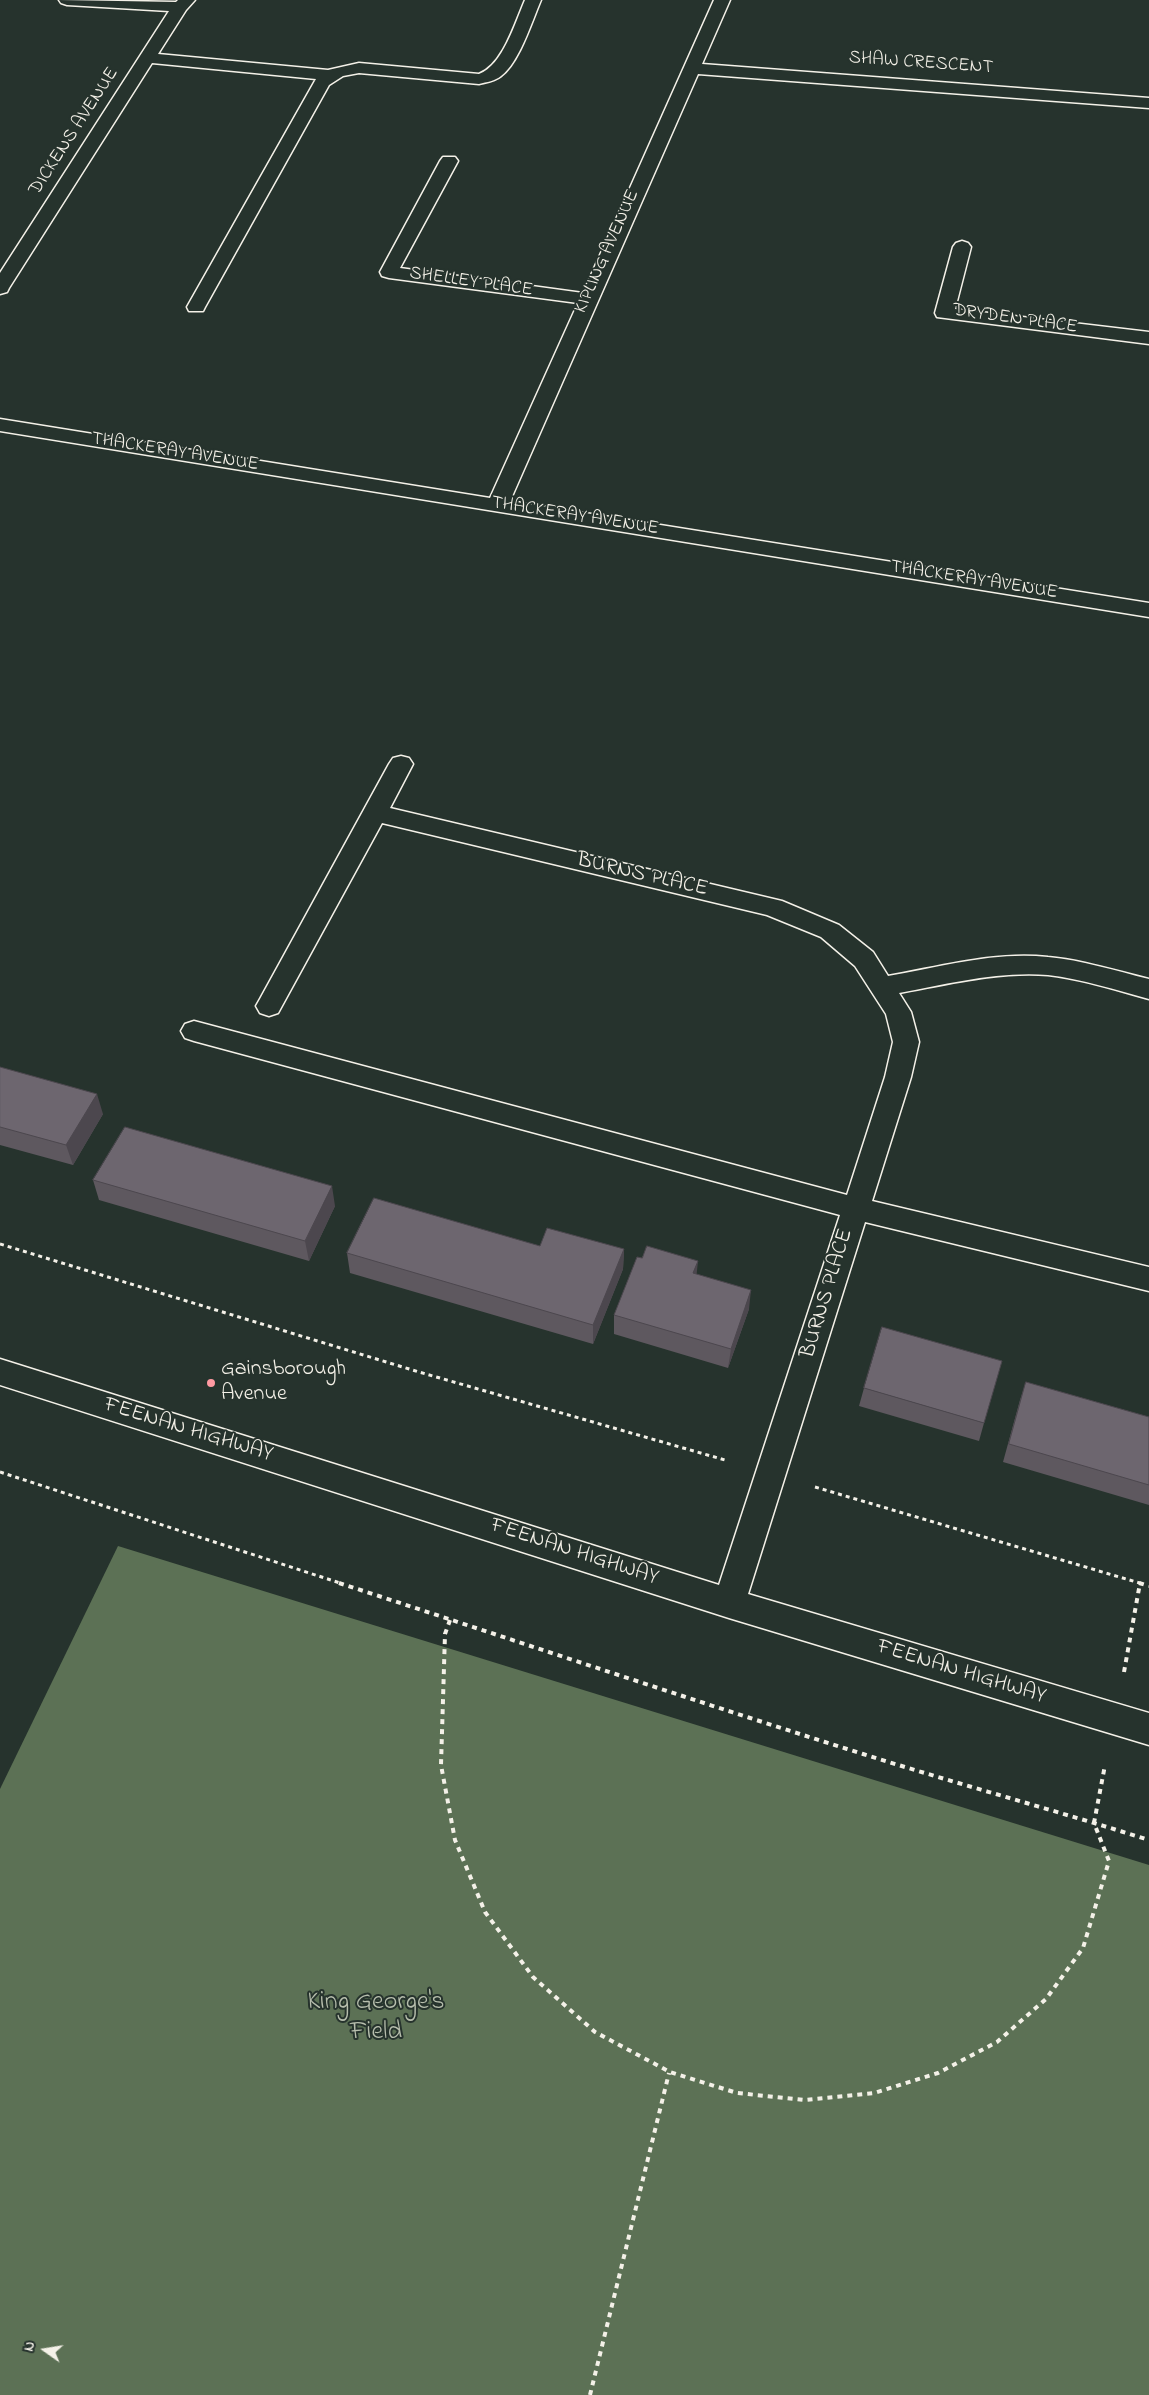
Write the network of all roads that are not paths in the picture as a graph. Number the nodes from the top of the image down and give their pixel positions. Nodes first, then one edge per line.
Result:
1 (67, 0) edge
2 (533, 0) edge
3 (722, 0) edge
4 (184, 3) edge
5 (148, 58) junction
6 (690, 68) junction
7 (328, 75) junction
8 (1149, 103) edge
9 (449, 161) dead end
10 (962, 247) dead end
11 (0, 288) edge
12 (587, 299) junction
13 (196, 307) dead end
14 (1149, 338) edge
15 (0, 425) edge
16 (498, 504) junction
17 (1149, 610) edge
18 (401, 764) dead end
19 (376, 814) junction
20 (883, 986) junction
21 (1149, 989) edge
22 (269, 1006) dead end
23 (194, 1031) dead end
24 (855, 1208) junction
25 (1149, 1278) edge
26 (0, 1372) edge
27 (729, 1603) junction
28 (1149, 1729) edge

1 - 4 street
2 - 7 street
3 - 6 street, KIPLING AVENUE
4 - 5 street, DICKENS AVENUE
5 - 7 street
5 - 11 street, DICKENS AVENUE
6 - 8 street, SHAW CRESCENT
6 - 12 street, KIPLING AVENUE
7 - 13 street
9 - 12 street, SHELLEY PLACE
10 - 14 street, DRYDEN PLACE
12 - 16 street, KIPLING AVENUE
15 - 16 street, THACKERAY AVENUE
16 - 17 street, THACKERAY AVENUE
18 - 19 street
19 - 20 street, BURNS PLACE
19 - 22 street
20 - 21 street
20 - 24 street, BURNS PLACE
23 - 24 street
24 - 25 street
24 - 27 street, BURNS PLACE
26 - 27 street, FEENAN HIGHWAY
27 - 28 street, FEENAN HIGHWAY

